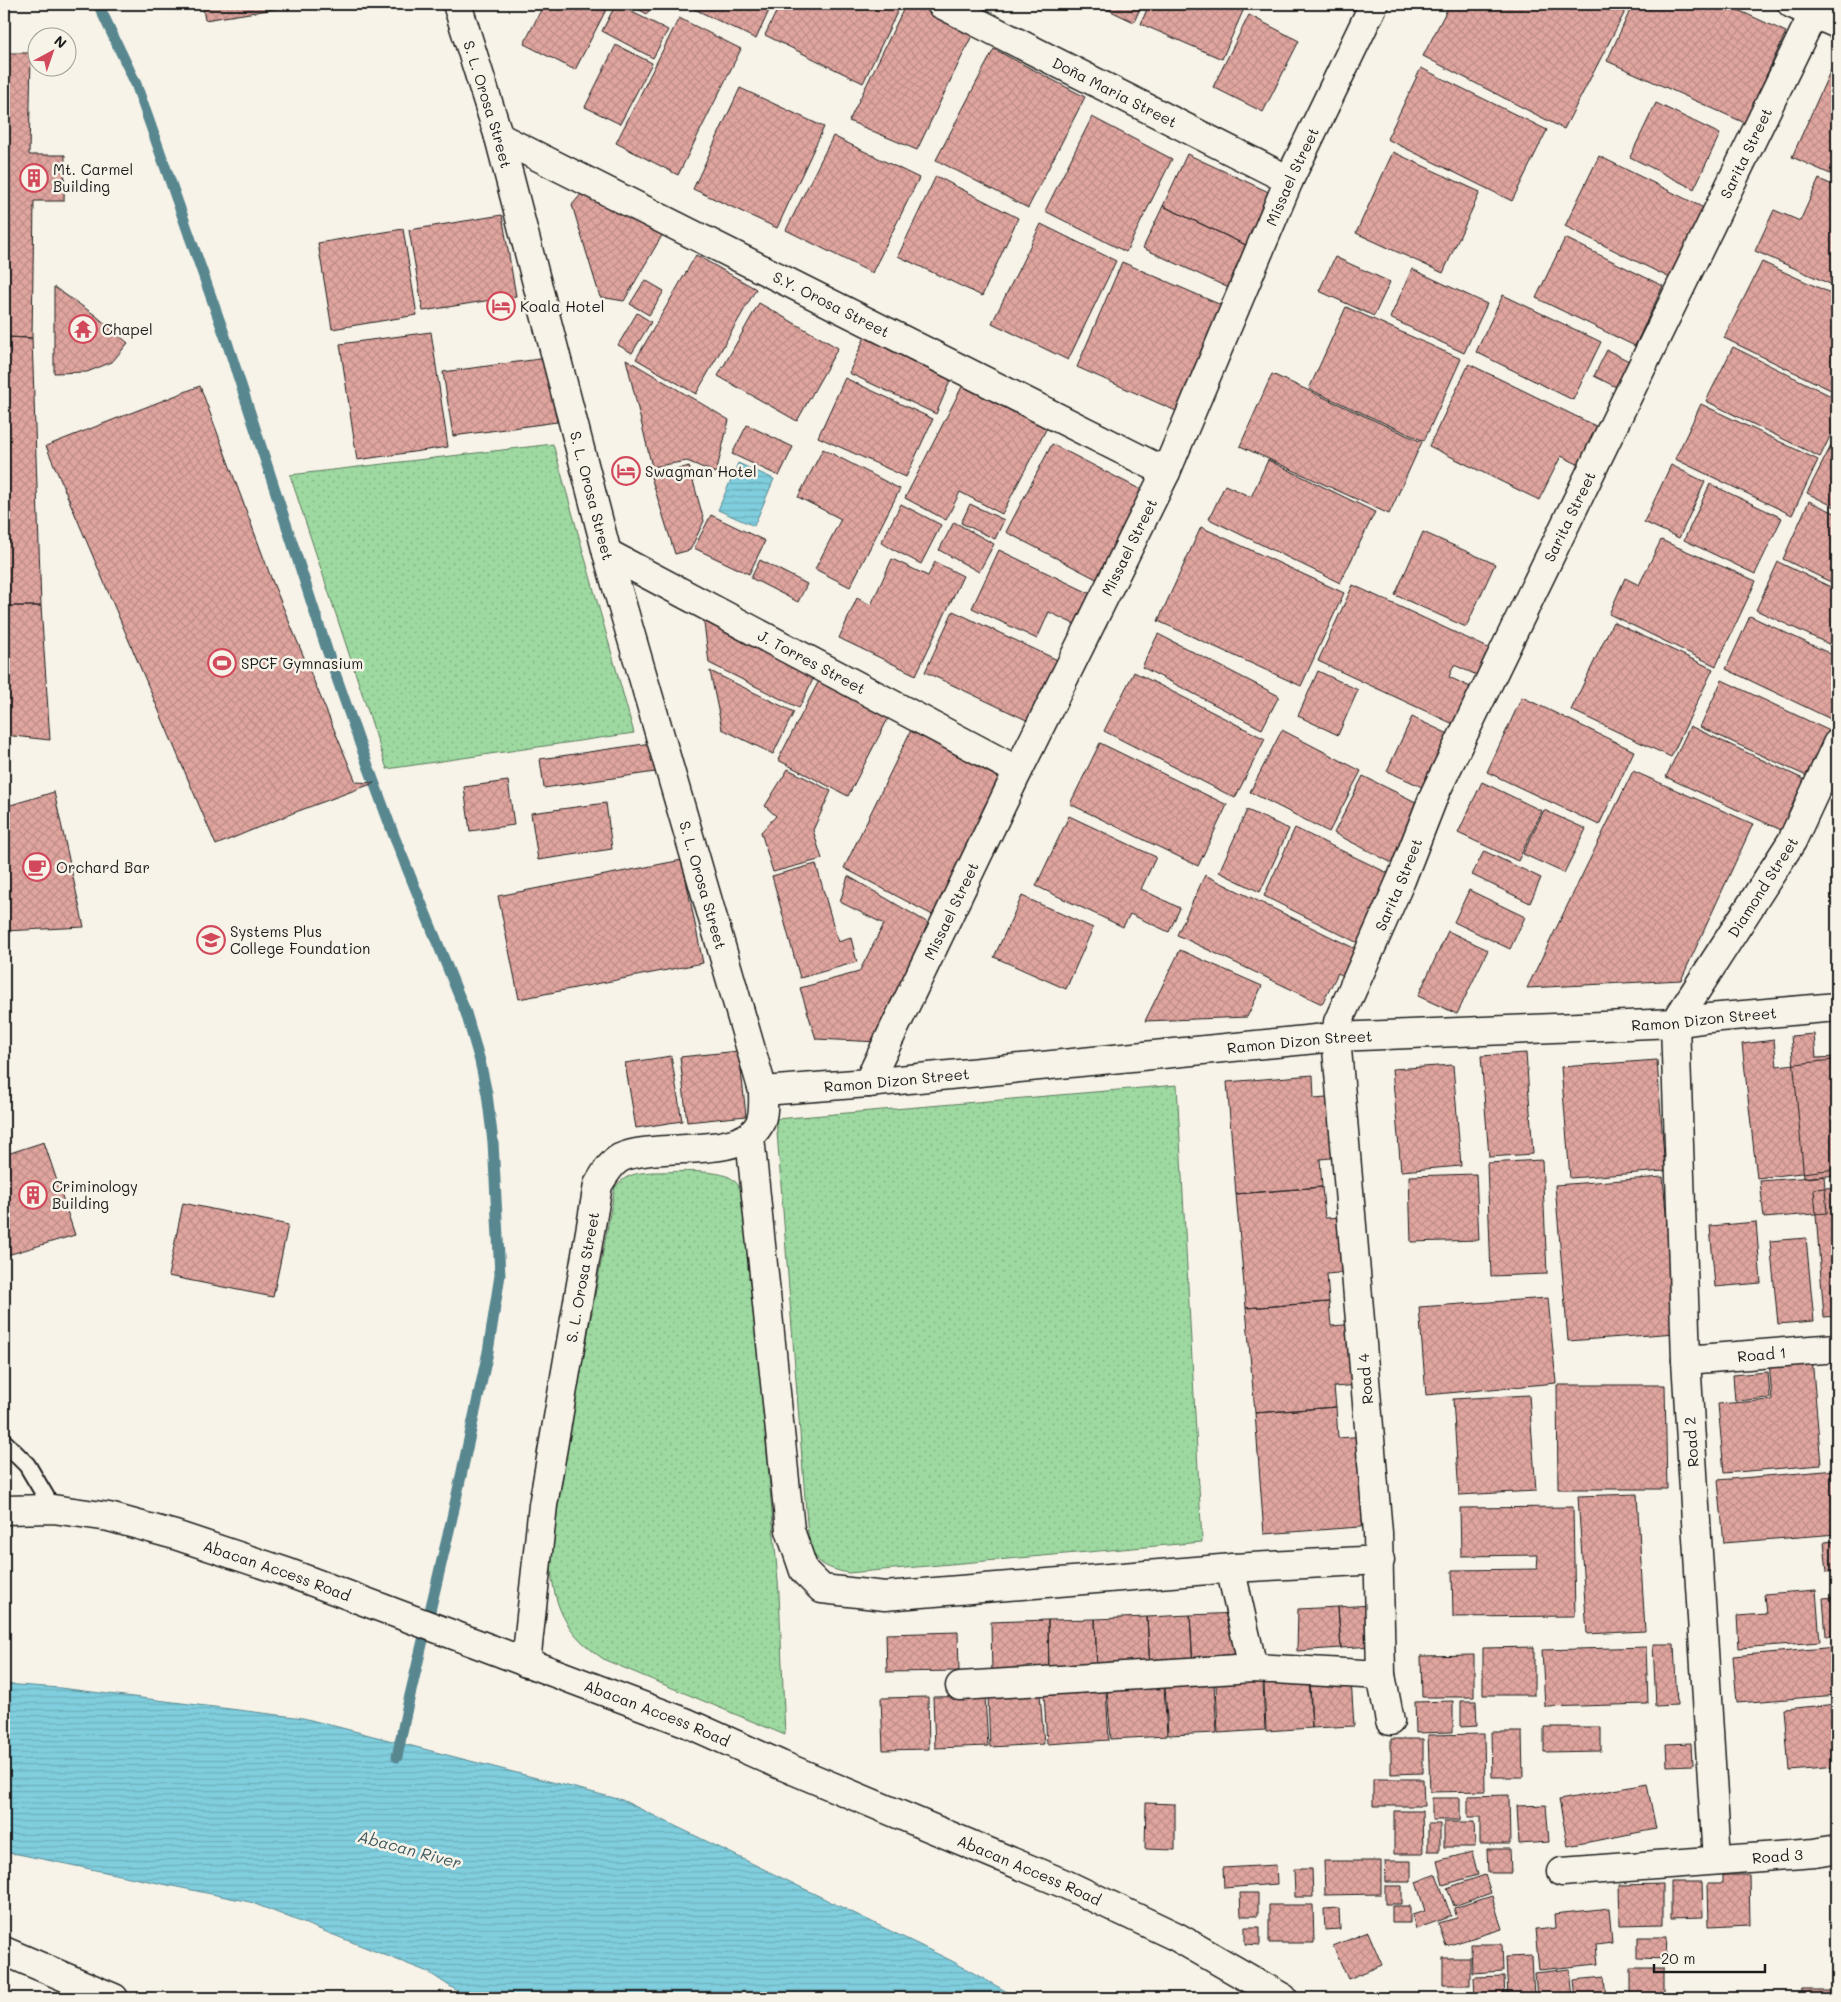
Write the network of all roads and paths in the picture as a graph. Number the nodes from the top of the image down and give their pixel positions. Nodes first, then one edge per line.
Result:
1 (457, 4) edge
2 (941, 4) edge
3 (1374, 4) edge
4 (1815, 11) edge
5 (499, 137) junction
6 (1289, 180) junction
7 (1166, 472) junction
8 (607, 553) junction
9 (1837, 744) edge
10 (1018, 771) junction
11 (1837, 1007) edge
12 (1675, 1023) junction
13 (1336, 1037) junction
14 (868, 1083) junction
15 (763, 1091) junction
16 (750, 1137) junction
17 (1837, 1348) edge
18 (1686, 1360) junction
19 (4, 1442) edge
20 (53, 1509) junction
21 (4, 1510) edge
22 (1380, 1560) junction
23 (1232, 1568) junction
24 (526, 1663) junction
25 (1253, 1668) junction
26 (1381, 1675) junction
27 (960, 1686) dead end
28 (1390, 1721) dead end
29 (1837, 1849) edge
30 (1717, 1860) junction
31 (1562, 1872) dead end
32 (4, 1951) edge
33 (114, 1998) edge
34 (1282, 1998) edge

1 - 5 street, S. L. Orosa Street
2 - 6 street, Doña Maria Street
3 - 6 street, Missael Street
4 - 13 street, Sarita Street
5 - 7 street, S.Y. Orosa Street
5 - 8 street, S. L. Orosa Street
6 - 7 street, Missael Street
7 - 10 street, Missael Street
8 - 10 street, J. Torres Street
8 - 15 street, S. L. Orosa Street
9 - 12 street, Diamond Street
10 - 14 street, Missael Street
11 - 12 street, Ramon Dizon Street
12 - 13 street, Ramon Dizon Street
12 - 18 street, Road 2
13 - 14 street, Ramon Dizon Street
13 - 22 street, Road 4
14 - 15 street, Ramon Dizon Street
15 - 16 street, S. L. Orosa Street
16 - 23 street
16 - 24 street, S. L. Orosa Street
17 - 18 street, Road 1
18 - 30 street, Road 2
19 - 20 lane
20 - 21 street, Abacan Access Road
20 - 24 street, Abacan Access Road
22 - 23 street
22 - 26 street, Road 4
23 - 25 street
24 - 34 street, Abacan Access Road
25 - 26 street
25 - 27 street
26 - 28 street, Road 4
29 - 30 street, Road 3
30 - 31 street, Road 3
32 - 33 street

